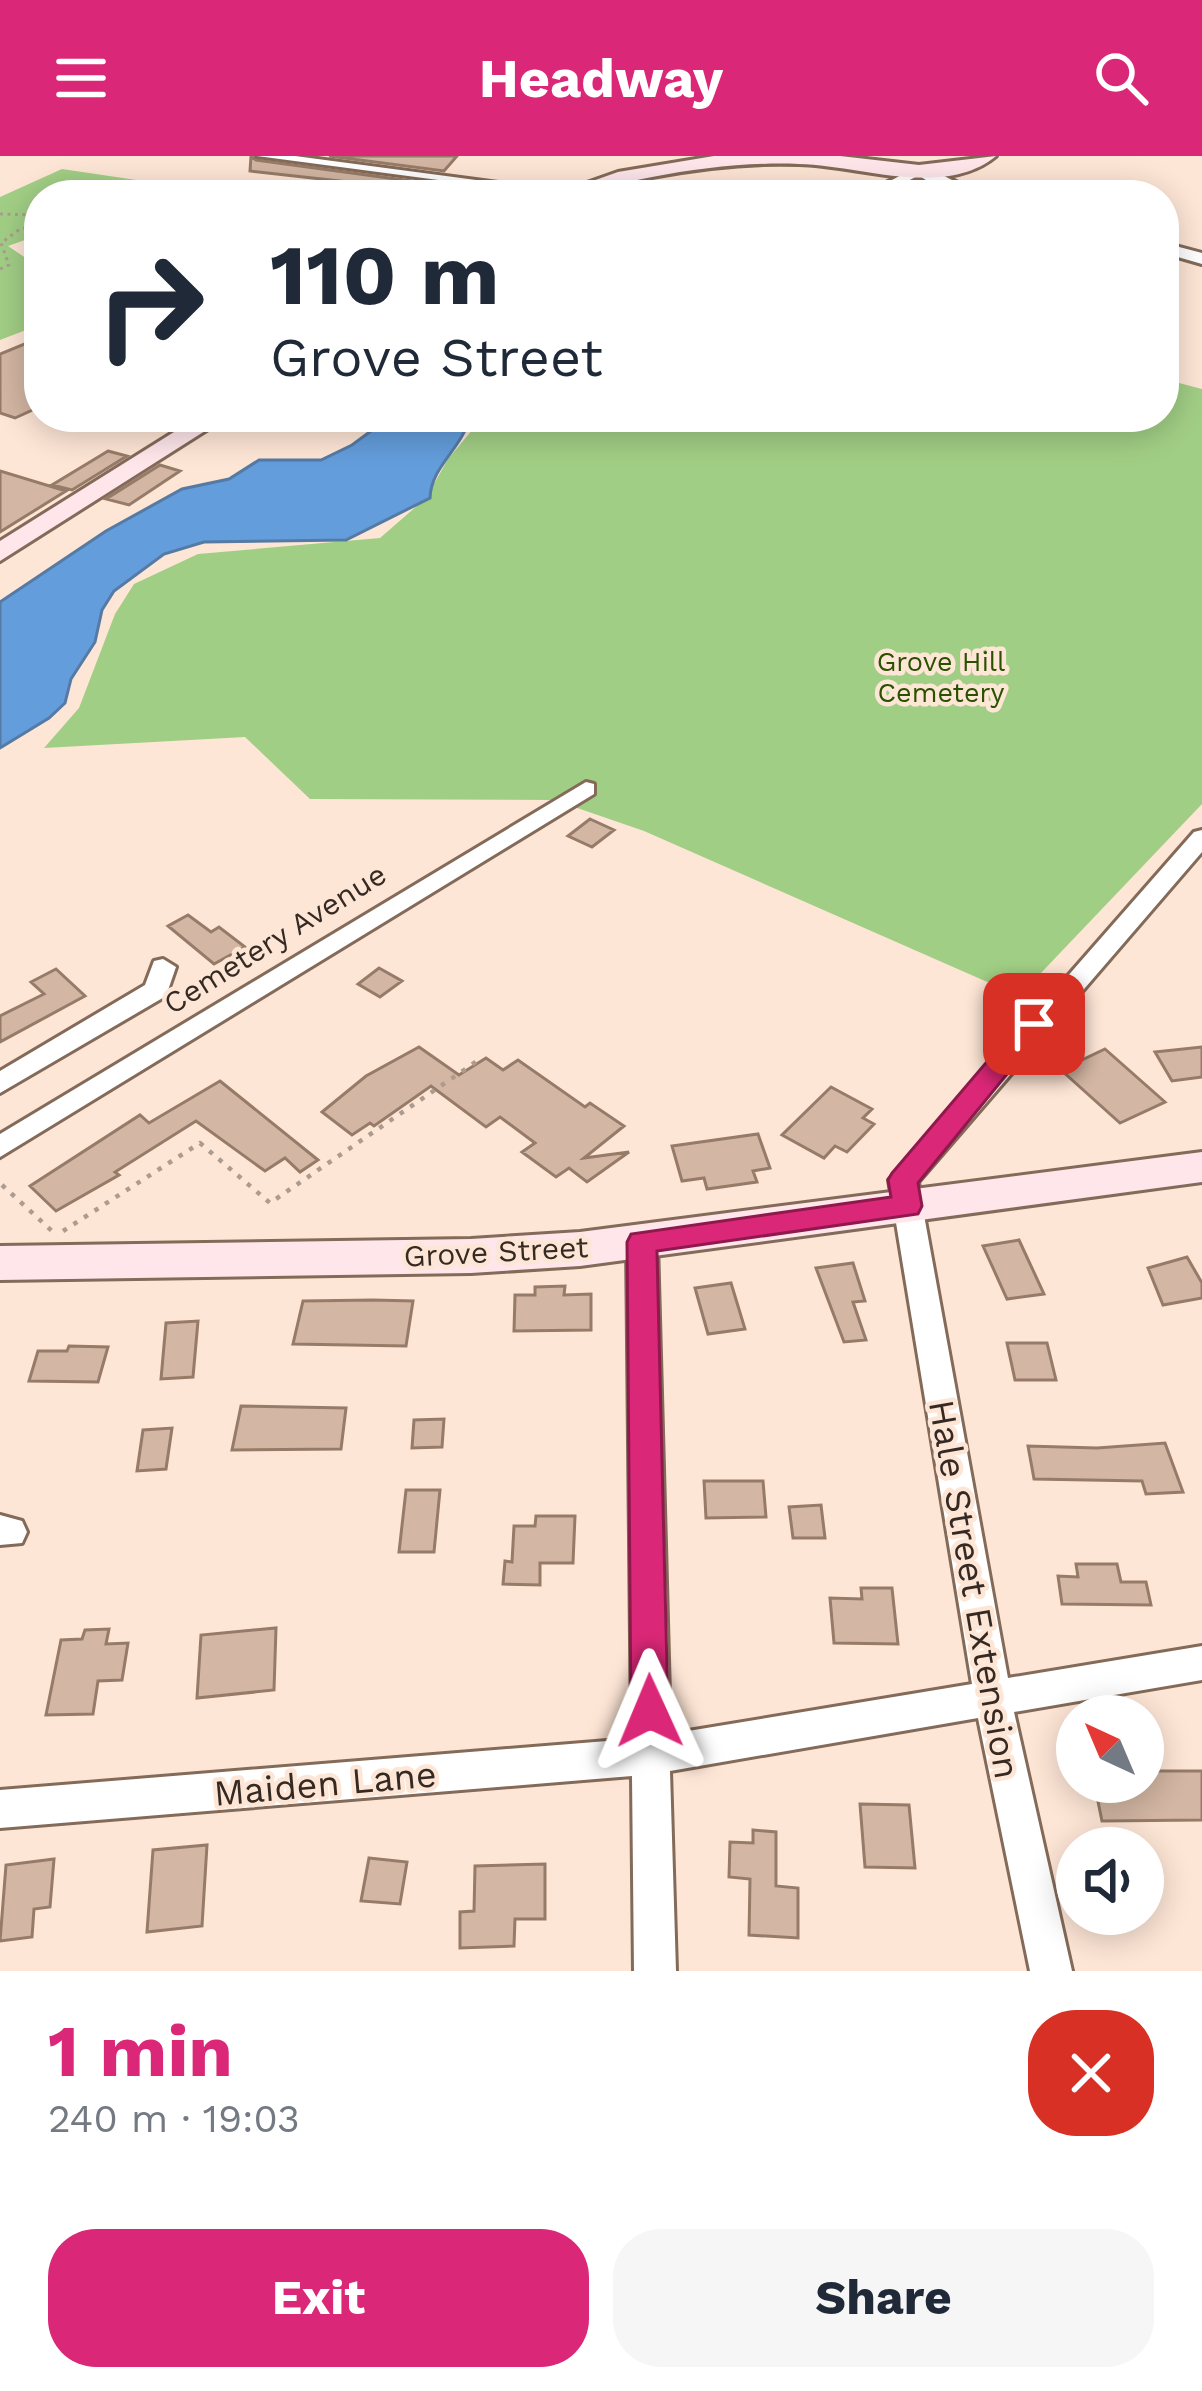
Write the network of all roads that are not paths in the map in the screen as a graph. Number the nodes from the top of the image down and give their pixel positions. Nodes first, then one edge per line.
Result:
1 (263, 156) edge
2 (987, 156) edge
3 (922, 173) junction
4 (454, 180) edge
5 (620, 180) edge
6 (905, 180) edge
7 (934, 180) edge
8 (191, 432) edge
9 (0, 553) edge
10 (586, 789) dead end
11 (1199, 844) edge
12 (164, 967) dead end
13 (0, 1083) edge
14 (0, 1147) edge
15 (1202, 1167) edge
16 (907, 1206) junction
17 (642, 1242) junction
18 (0, 1263) edge
19 (1202, 1663) edge
20 (992, 1700) junction
21 (650, 1756) junction
22 (0, 1809) edge
23 (655, 1971) edge
24 (1051, 1971) edge

1 - 4 street
2 - 3 main road
3 - 5 main road
3 - 6 street
3 - 7 street
8 - 9 main road
10 - 14 street, Cemetery Avenue
11 - 16 street
12 - 13 street
15 - 16 main road, Grove Street
16 - 17 main road, Grove Street
16 - 20 street, Hale Street Extension
17 - 18 main road, Grove Street
17 - 21 street
19 - 20 street, Maiden Lane
20 - 21 street, Maiden Lane
20 - 24 street, Hale Street Extension
21 - 22 street, Maiden Lane
21 - 23 street

